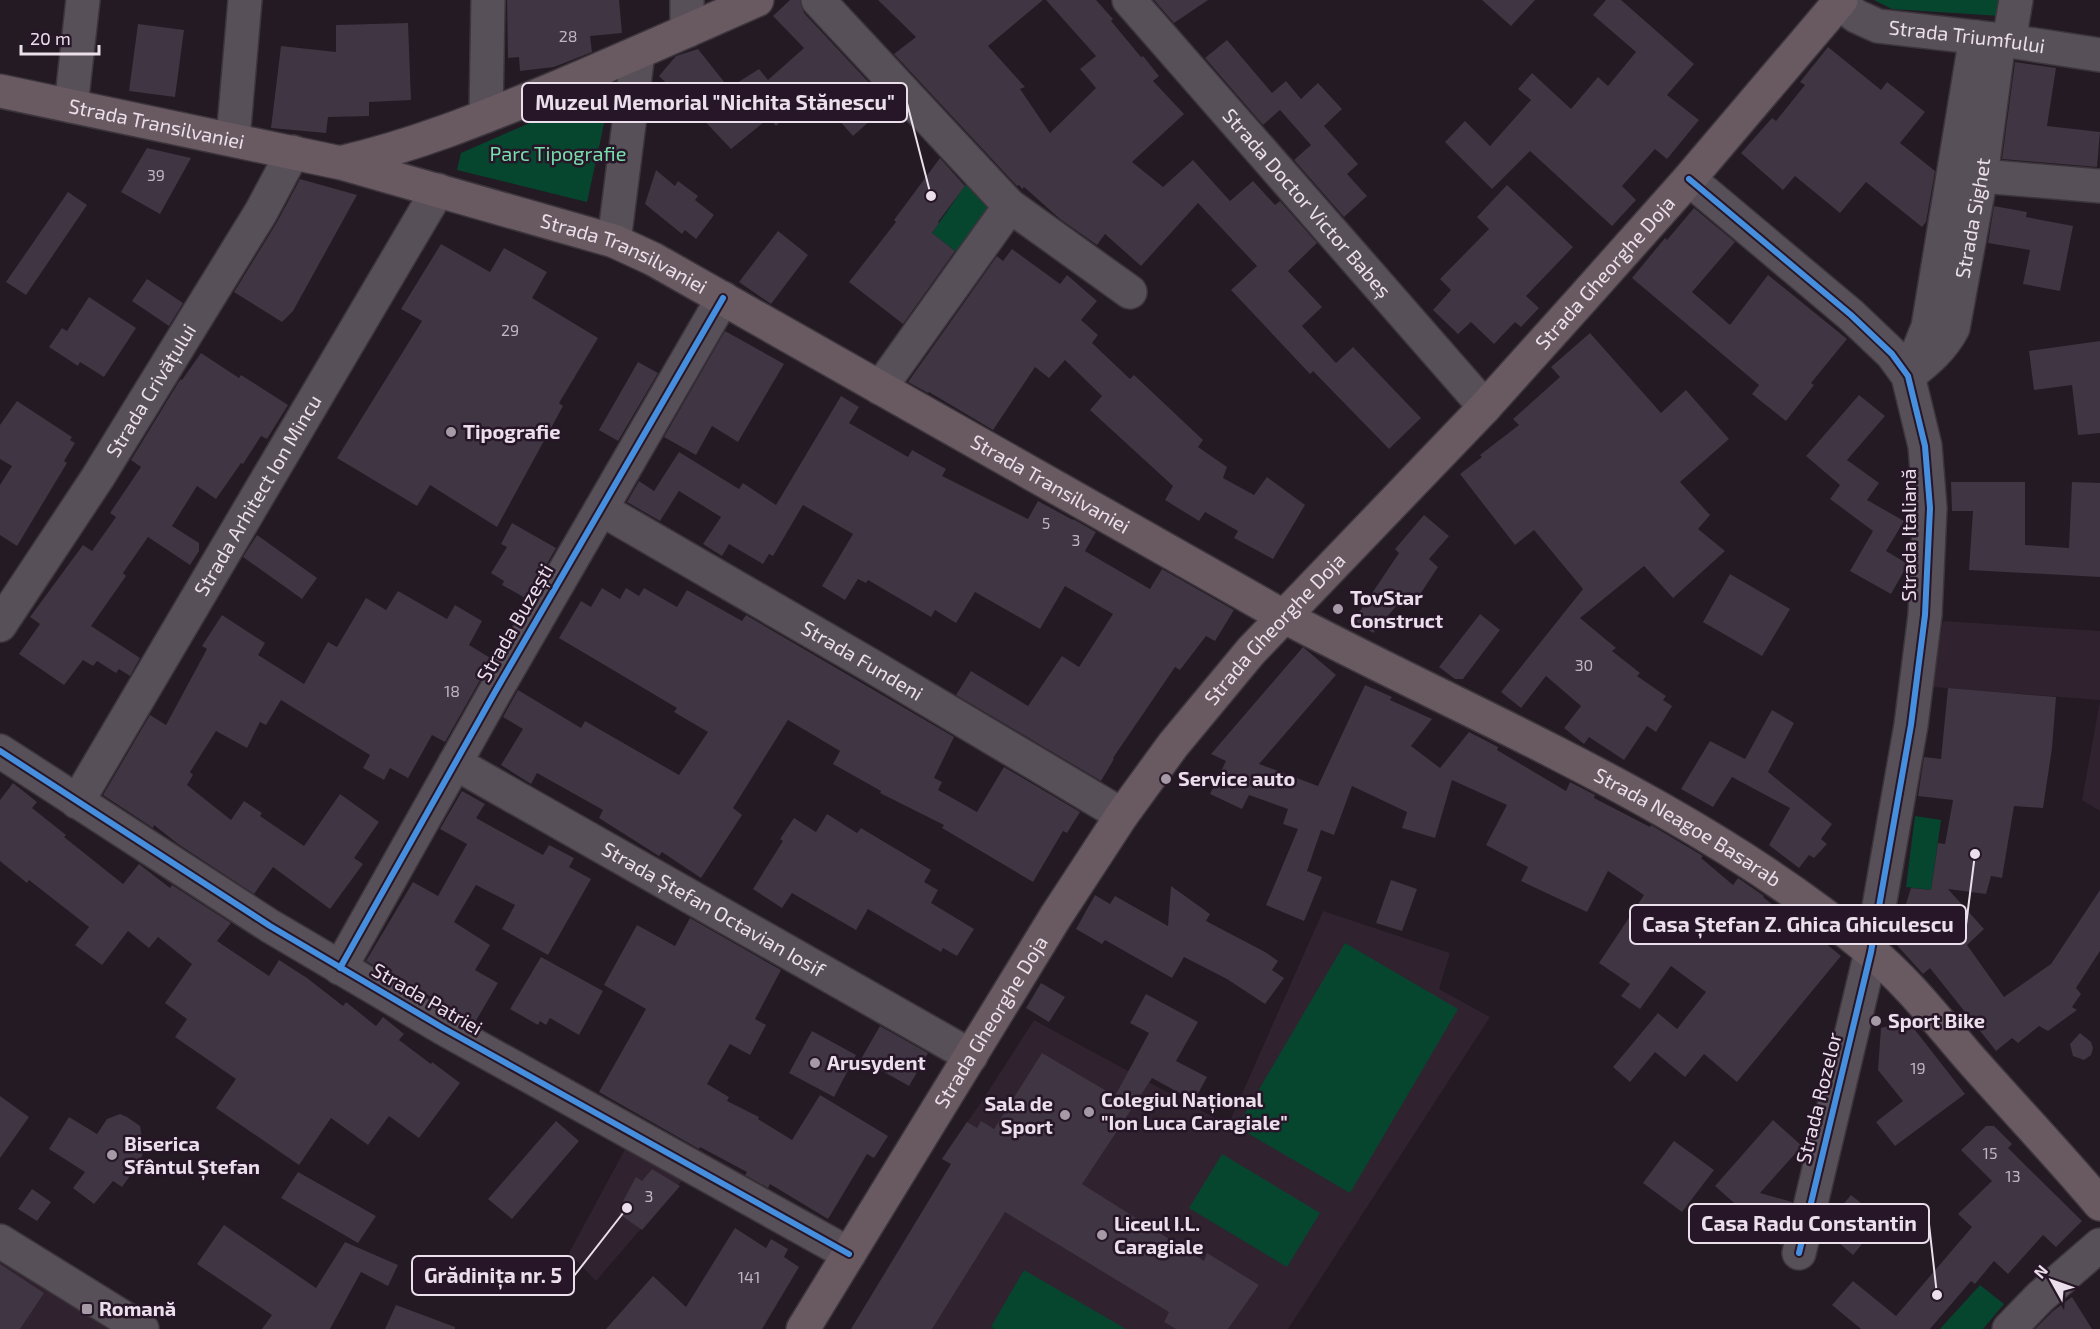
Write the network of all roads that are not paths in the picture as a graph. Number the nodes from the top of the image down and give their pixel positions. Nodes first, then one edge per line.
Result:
1 (83, 0) edge
2 (245, 0) edge
3 (488, 0) edge
4 (757, 0) edge
5 (818, 0) edge
6 (1129, 0) edge
7 (2016, 0) edge
8 (1840, 2) edge
9 (687, 16) edge
10 (1995, 40) junction
11 (638, 53) junction
12 (2100, 55) edge
13 (0, 91) edge
14 (71, 106) junction
15 (486, 116) junction
16 (233, 139) junction
17 (293, 152) junction
18 (341, 163) junction
19 (1981, 176) junction
20 (1689, 179) junction
21 (2100, 186) edge
22 (438, 190) junction
23 (1010, 206) junction
24 (614, 241) junction
25 (1130, 292) dead end
26 (723, 298) junction
27 (1908, 376) junction
28 (880, 388) junction
29 (1485, 407) junction
30 (601, 509) junction
31 (1283, 616) junction
32 (0, 625) edge
33 (0, 751) edge
34 (455, 763) junction
35 (77, 802) junction
36 (1122, 815) junction
37 (1871, 952) junction
38 (340, 968) junction
39 (971, 1056) junction
40 (2100, 1204) edge
41 (0, 1241) edge
42 (2100, 1245) edge
43 (1799, 1252) dead end
44 (849, 1254) junction
45 (142, 1329) edge
46 (803, 1329) edge
47 (2009, 1329) edge

1 - 14 street
2 - 16 street
3 - 15 street
4 - 9 main road
5 - 23 street
6 - 29 street, Strada Doctor Victor Babeș
7 - 10 street, Strada Sighet
8 - 10 street, Strada Triumfului
8 - 20 main road, Strada Gheorghe Doja
9 - 11 main road
10 - 12 street, Strada Triumfului
10 - 19 street, Strada Sighet
10 - 27 street
11 - 15 main road
11 - 24 street
13 - 14 main road, Strada Transilvaniei
14 - 16 main road, Strada Transilvaniei
15 - 18 main road
16 - 17 main road, Strada Transilvaniei
17 - 18 main road, Strada Transilvaniei
17 - 32 street, Strada Crivățului
18 - 22 main road, Strada Transilvaniei
19 - 21 street
19 - 27 street, Strada Sighet
20 - 27 street, Strada Italiană
20 - 29 main road, Strada Gheorghe Doja
22 - 24 main road, Strada Transilvaniei
22 - 35 street, Strada Arhitect Ion Mincu
23 - 25 street
23 - 28 street
24 - 26 main road, Strada Transilvaniei
26 - 28 main road, Strada Transilvaniei
26 - 30 street, Strada Buzești
27 - 37 street, Strada Italiană
28 - 31 main road, Strada Transilvaniei
29 - 31 main road, Strada Gheorghe Doja
30 - 34 street, Strada Buzești
30 - 36 street, Strada Fundeni
31 - 36 main road, Strada Gheorghe Doja
31 - 37 main road, Strada Neagoe Basarab
33 - 35 street, Strada Patriei
34 - 38 street, Strada Buzești
34 - 39 street, Strada Ștefan Octavian Iosif
35 - 38 street, Strada Patriei
36 - 39 main road, Strada Gheorghe Doja
37 - 40 main road, Strada Neagoe Basarab
37 - 43 street, Strada Rozelor
38 - 44 street, Strada Patriei
39 - 44 main road, Strada Gheorghe Doja
41 - 45 street
42 - 47 street
44 - 46 main road, Strada Gheorghe Doja

